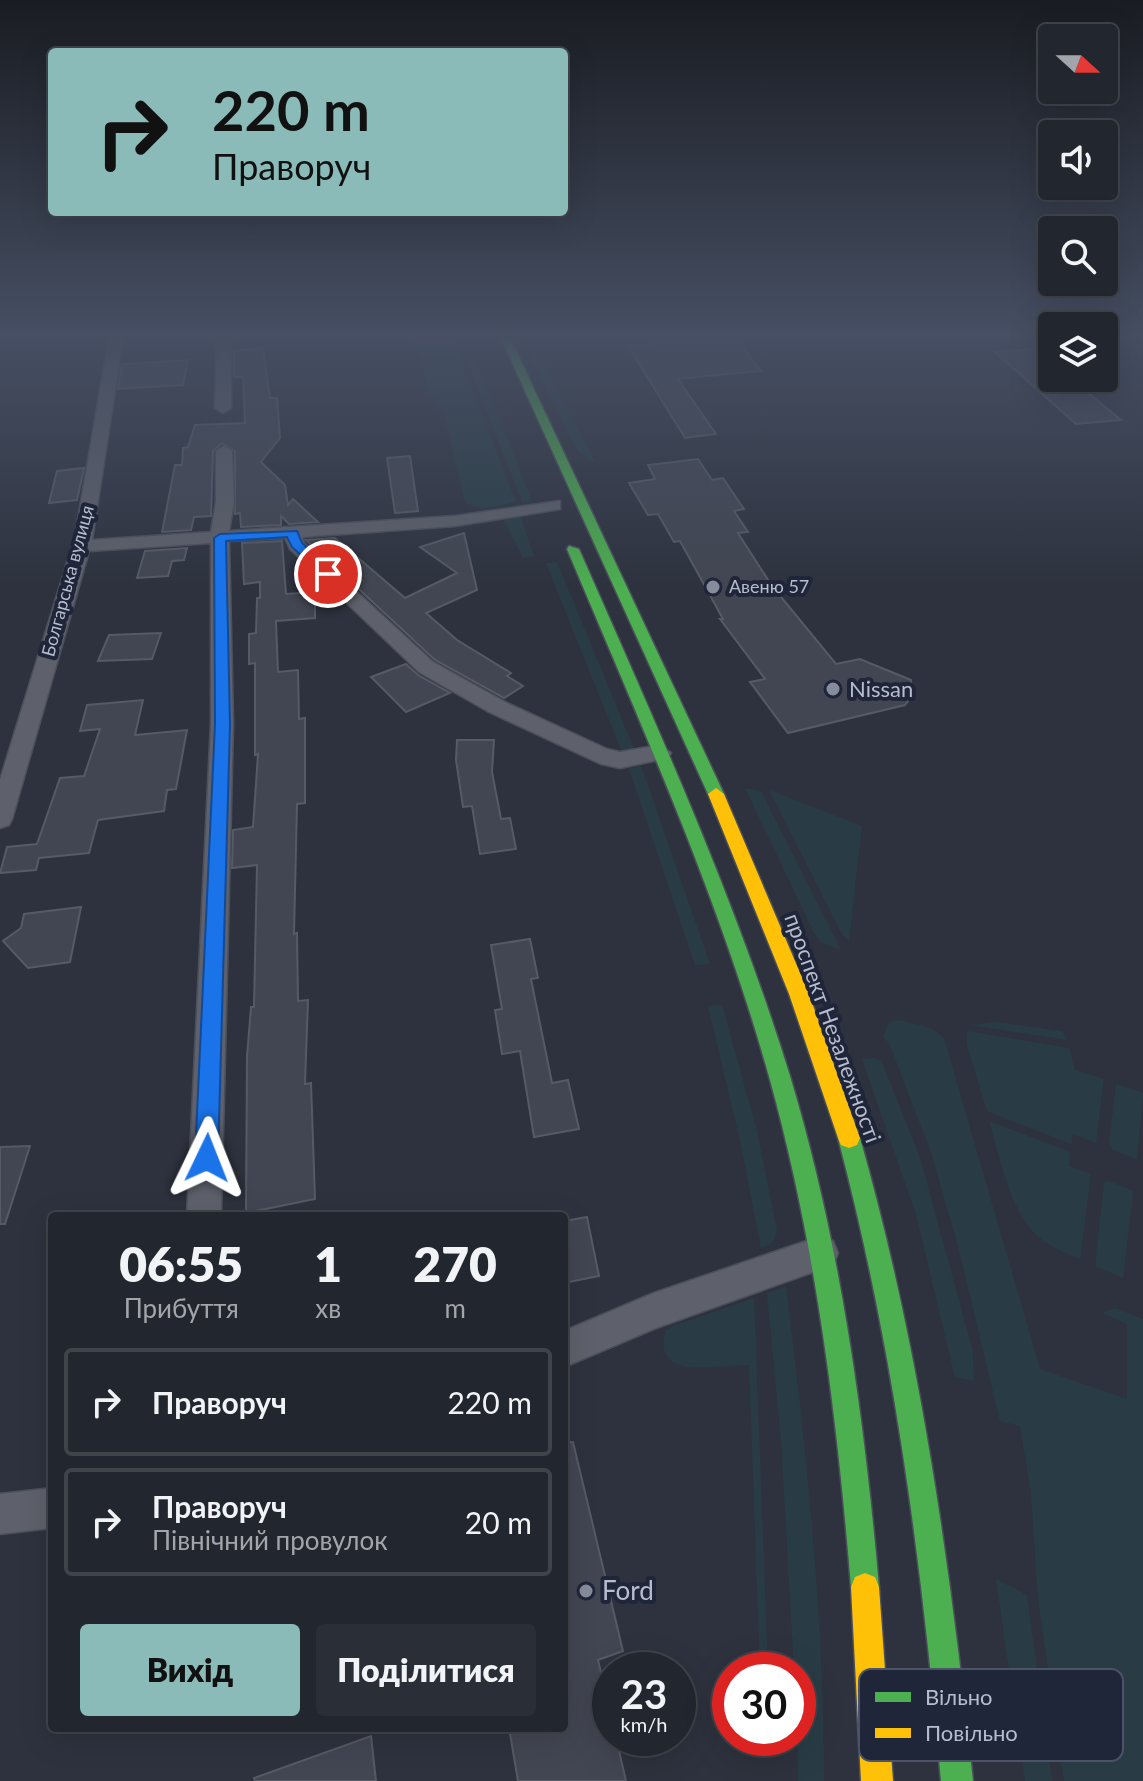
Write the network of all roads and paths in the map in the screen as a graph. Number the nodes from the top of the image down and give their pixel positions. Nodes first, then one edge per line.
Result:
1 (102, 421) edge
2 (543, 421) edge
3 (224, 451) dead end
4 (557, 512) joint
5 (292, 533) junction
6 (220, 538) junction
7 (81, 546) junction
8 (660, 753) junction
9 (0, 819) edge
10 (204, 1212) edge
11 (821, 1253) junction
12 (568, 1347) edge
13 (48, 1508) edge
14 (0, 1514) edge
15 (869, 1669) edge
16 (944, 1669) edge
17 (876, 1761) edge
18 (955, 1761) edge
19 (877, 1781) edge
20 (957, 1781) edge

1 - 7 street, Болгарська вулиця
2 - 16 main road, проспект Незалежності
3 - 6 street
4 - 5 street
4 - 8 main road
5 - 6 street
5 - 8 street
6 - 7 street
6 - 10 street
7 - 9 street, Болгарська вулиця
8 - 11 main road
11 - 12 street
11 - 15 main road
13 - 14 street
17 - 19 main road
18 - 20 main road, проспект Незалежності

